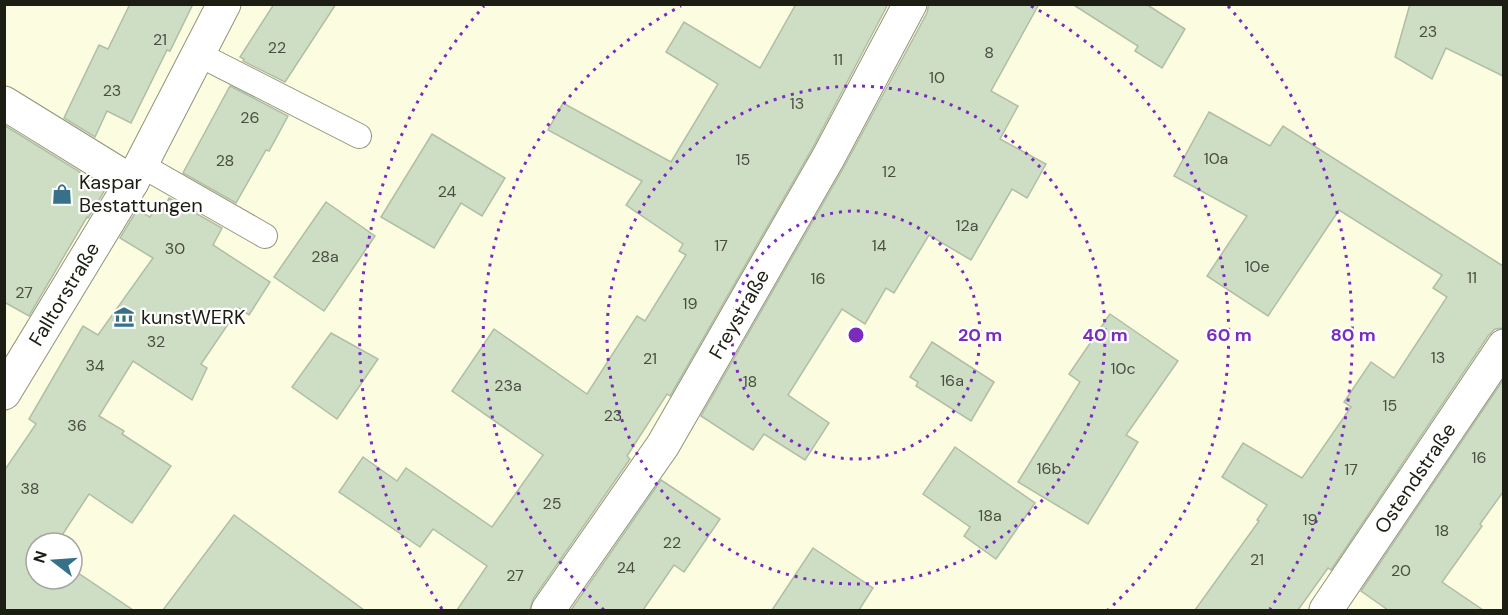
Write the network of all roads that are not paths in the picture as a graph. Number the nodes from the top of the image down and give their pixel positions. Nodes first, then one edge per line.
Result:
1 (224, 4) edge
2 (910, 4) edge
3 (198, 54) junction
4 (4, 102) edge
5 (359, 136) dead end
6 (136, 173) junction
7 (265, 236) dead end
8 (1503, 346) edge
9 (4, 393) edge
10 (548, 610) edge
11 (1326, 610) edge

1 - 3 street, Falltorstraße
2 - 10 street, Freystraße
3 - 5 lane
3 - 6 street, Falltorstraße
4 - 6 street
6 - 7 lane
6 - 9 street, Falltorstraße
8 - 11 street, Ostendstraße

